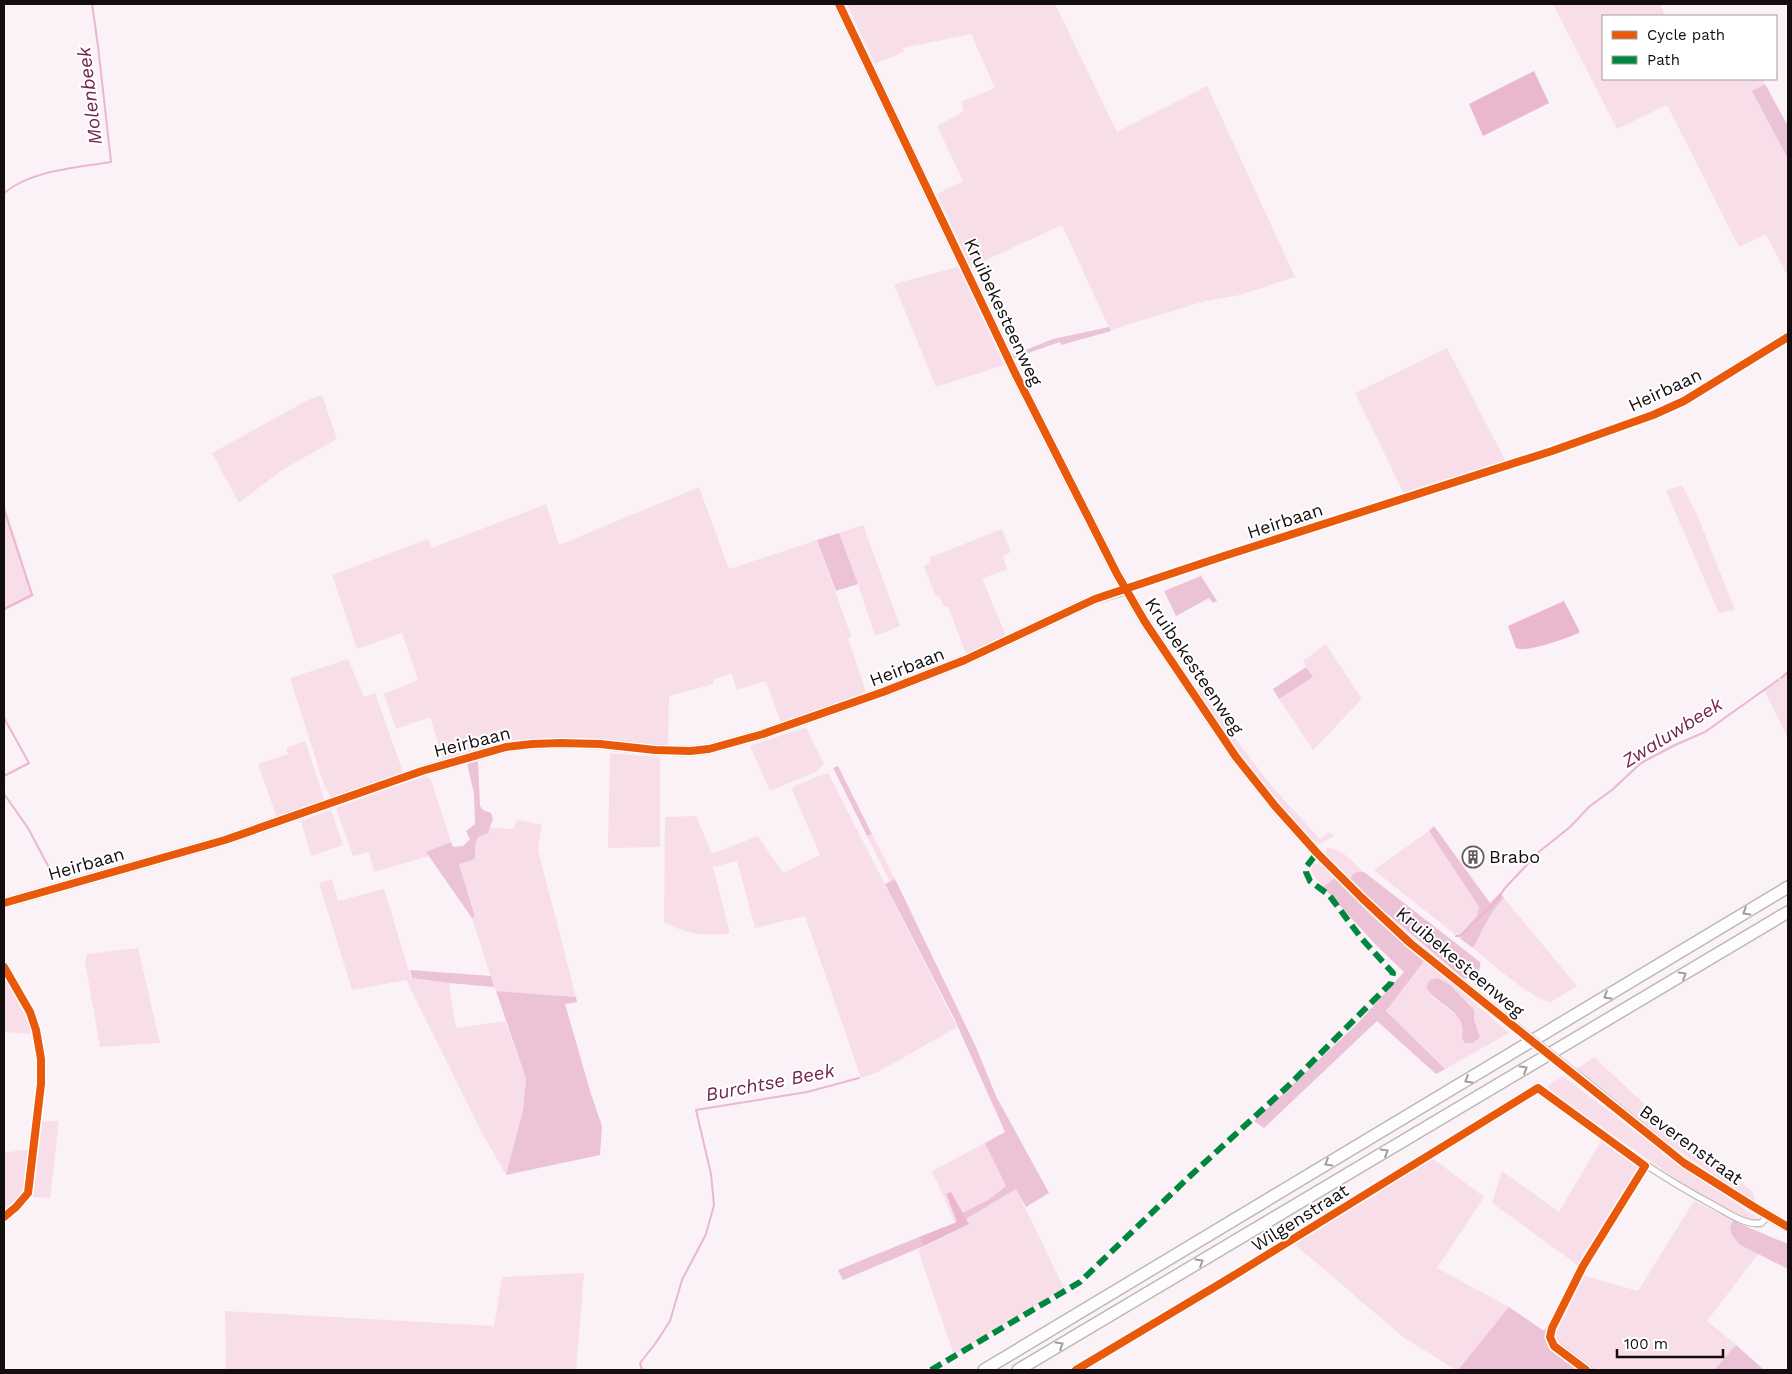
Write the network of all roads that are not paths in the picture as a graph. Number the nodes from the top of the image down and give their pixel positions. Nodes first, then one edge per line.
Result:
1 (839, 4) edge
2 (1788, 337) edge
3 (1126, 590) junction
4 (1788, 887) edge
5 (4, 903) edge
6 (1788, 913) edge
7 (4, 967) edge
8 (1582, 1080) joint
9 (1538, 1088) joint
10 (1645, 1166) junction
11 (1768, 1216) junction
12 (4, 1217) edge
13 (1788, 1227) edge
14 (1583, 1266) dead end
15 (984, 1370) edge
16 (1018, 1370) edge
17 (1076, 1370) edge

1 - 3 street, Kruibekesteenweg
2 - 3 street, Heirbaan
3 - 5 street, Heirbaan
3 - 8 street, Kruibekesteenweg, bridge
4 -> 15 highway
16 -> 6 highway
7 - 12 street
8 - 11 street, Beverenstraat
9 - 10 street, Beverenstraat
9 - 17 street, Wilgenstraat
10 - 11 street, Beverenstraat
10 - 14 street
11 - 13 street, Beverenstraat

